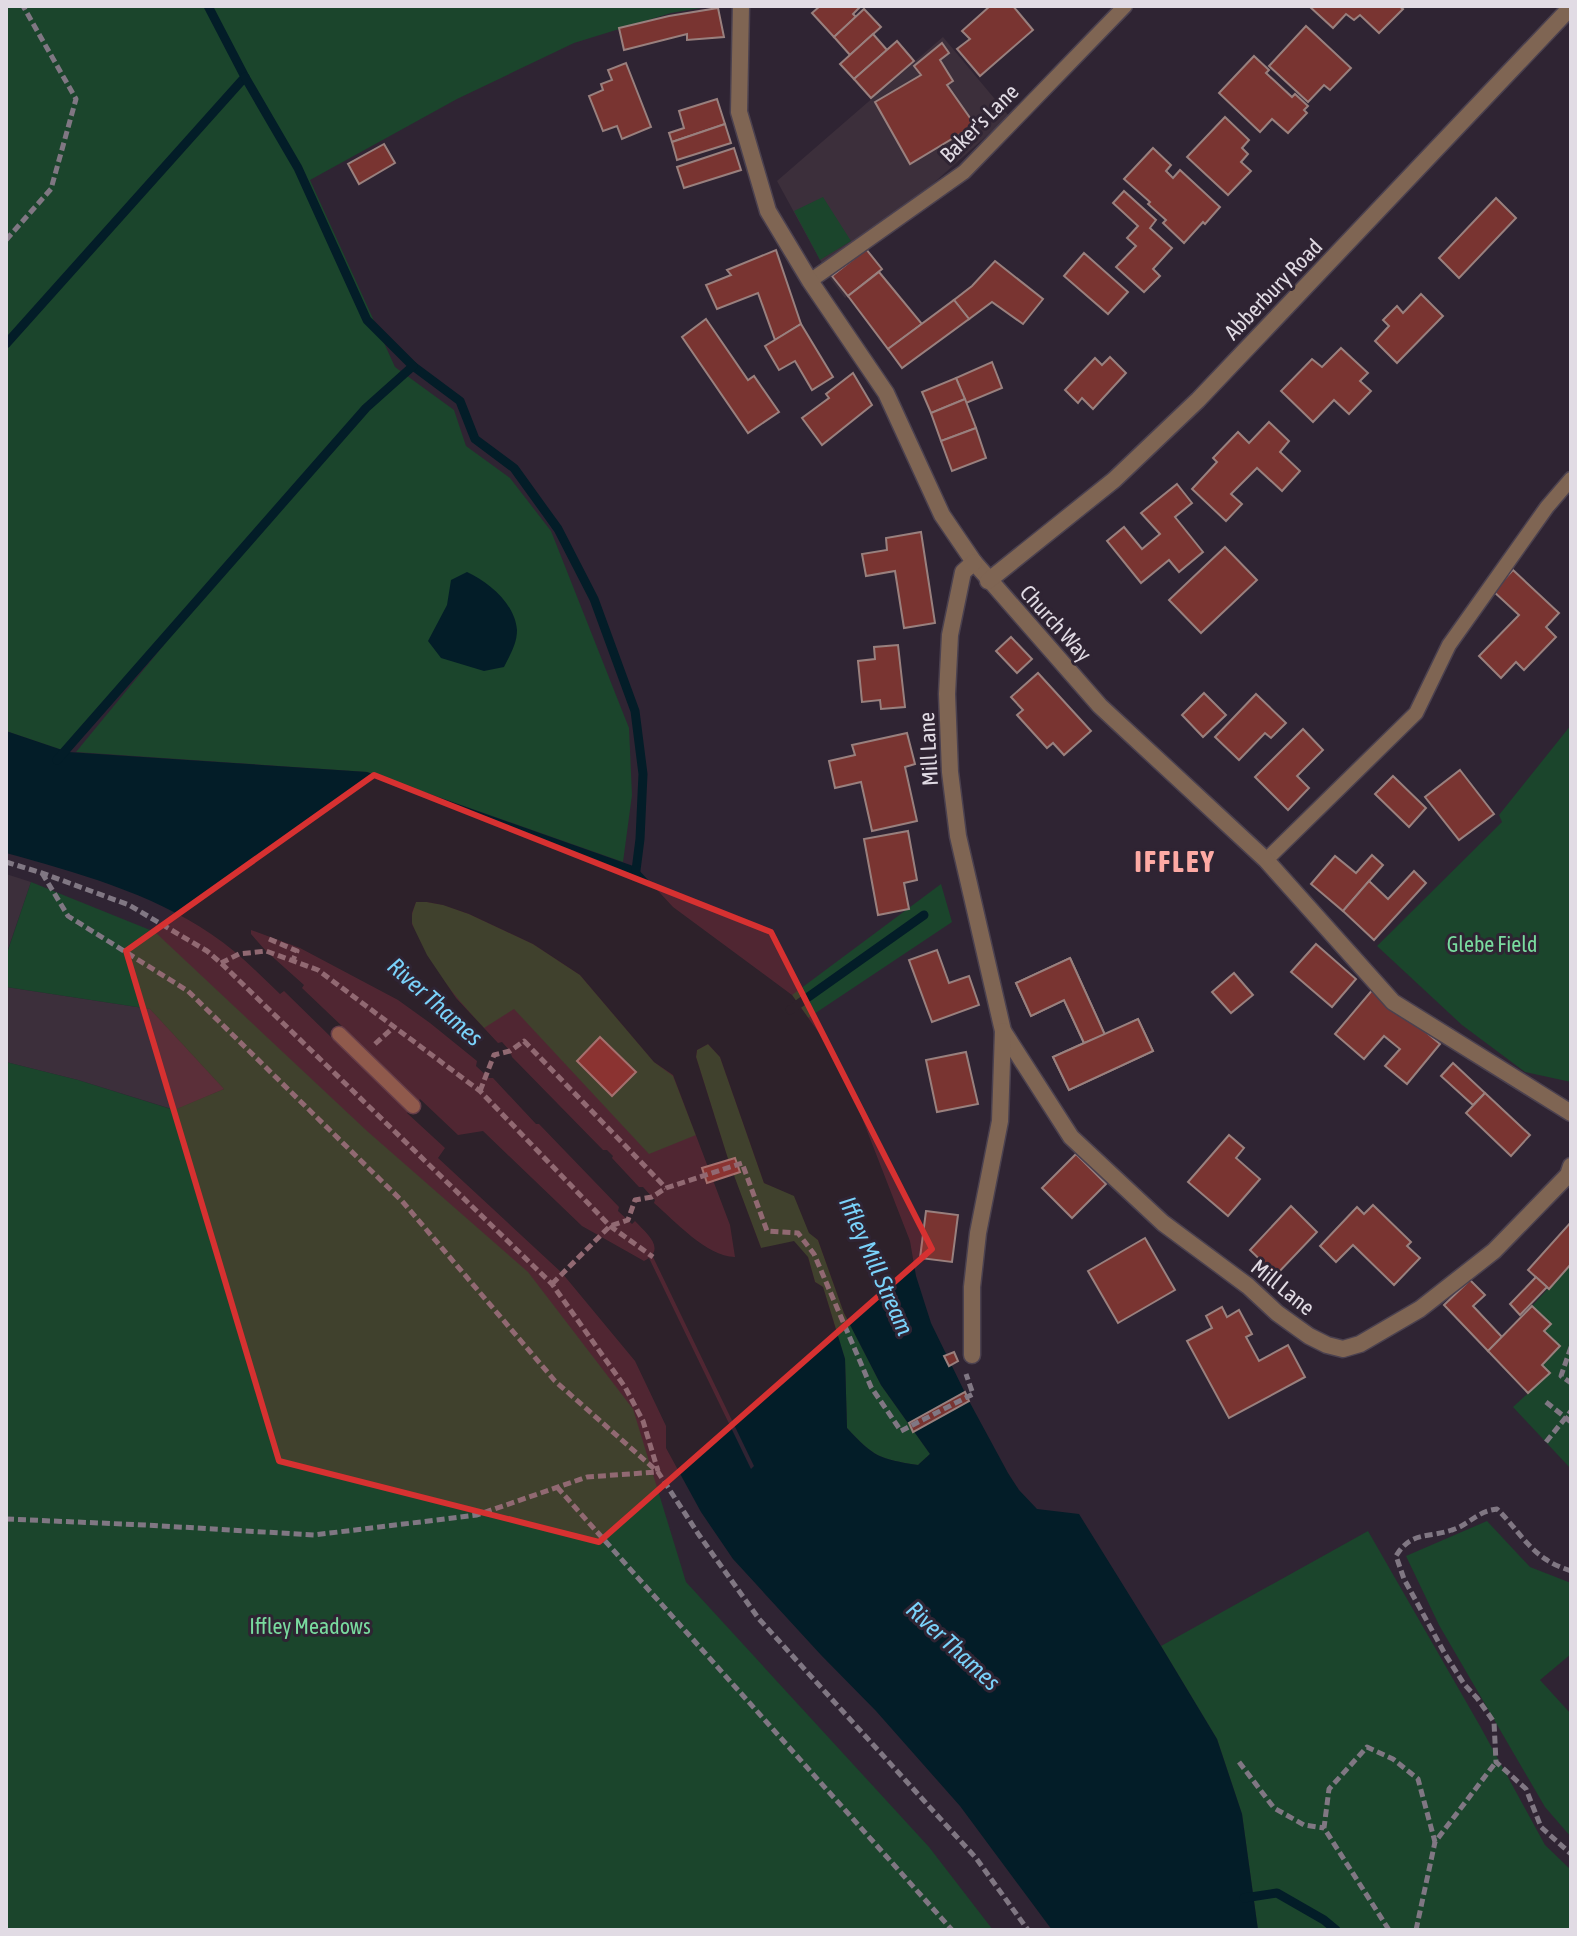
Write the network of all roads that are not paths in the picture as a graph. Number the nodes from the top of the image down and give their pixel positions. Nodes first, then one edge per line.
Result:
1 (741, 6) edge
2 (1125, 6) edge
3 (1571, 7) edge
4 (810, 281) junction
5 (1571, 479) edge
6 (974, 562) junction
7 (988, 581) junction
8 (1266, 860) junction
9 (1003, 1031) junction
10 (339, 1034) dead end
11 (413, 1106) dead end
12 (1571, 1113) edge
13 (1571, 1166) edge
14 (972, 1355) dead end

1 - 4 street, Church Way
2 - 4 lane, Baker's Lane
3 - 7 street, Abberbury Road
4 - 6 street, Church Way
5 - 8 lane
6 - 7 street, Church Way
6 - 9 street, Mill Lane
7 - 8 street, Church Way
8 - 12 street, Church Way
9 - 13 street, Mill Lane
9 - 14 street, Mill Lane
10 - 11 lane

